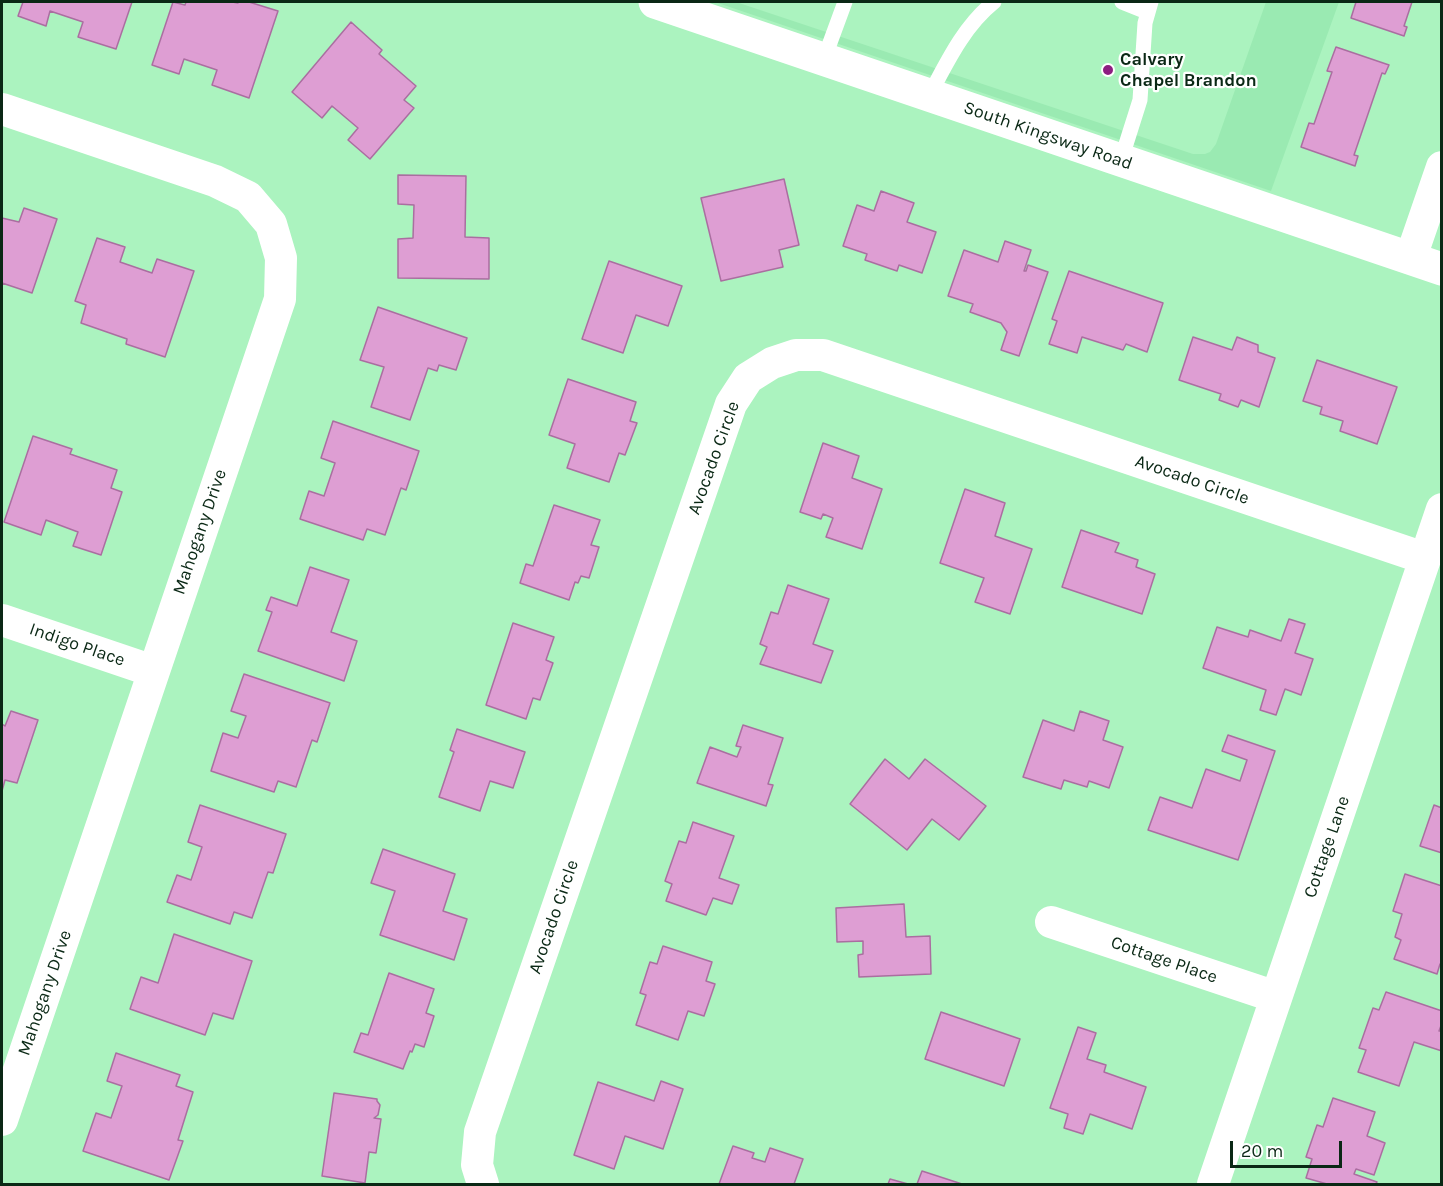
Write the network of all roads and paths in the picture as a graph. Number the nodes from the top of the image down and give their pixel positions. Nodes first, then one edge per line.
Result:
1 (655, 2) edge
2 (844, 2) edge
3 (994, 2) edge
4 (1122, 2) edge
5 (1149, 7) edge
6 (824, 59) junction
7 (929, 96) junction
8 (2, 109) edge
9 (1121, 160) junction
10 (1442, 167) edge
11 (1411, 257) junction
12 (1442, 269) edge
13 (1442, 509) edge
14 (1424, 558) junction
15 (2, 620) edge
16 (153, 671) junction
17 (1051, 922) dead end
18 (1276, 997) junction
19 (2, 1120) edge
20 (483, 1185) edge
21 (1213, 1185) edge

1 - 6 street, South Kingsway Road
2 - 6 lane
3 - 7 lane
4 - 5 lane
5 - 9 lane
6 - 7 street, South Kingsway Road
7 - 9 street, South Kingsway Road
8 - 16 street, Mahogany Drive
9 - 11 street, South Kingsway Road
10 - 11 street
11 - 12 street, South Kingsway Road
13 - 14 street, Cottage Lane
14 - 18 street, Cottage Lane
14 - 20 street, Avocado Circle
15 - 16 street, Indigo Place
16 - 19 street, Mahogany Drive
17 - 18 street, Cottage Place
18 - 21 street, Cottage Lane

